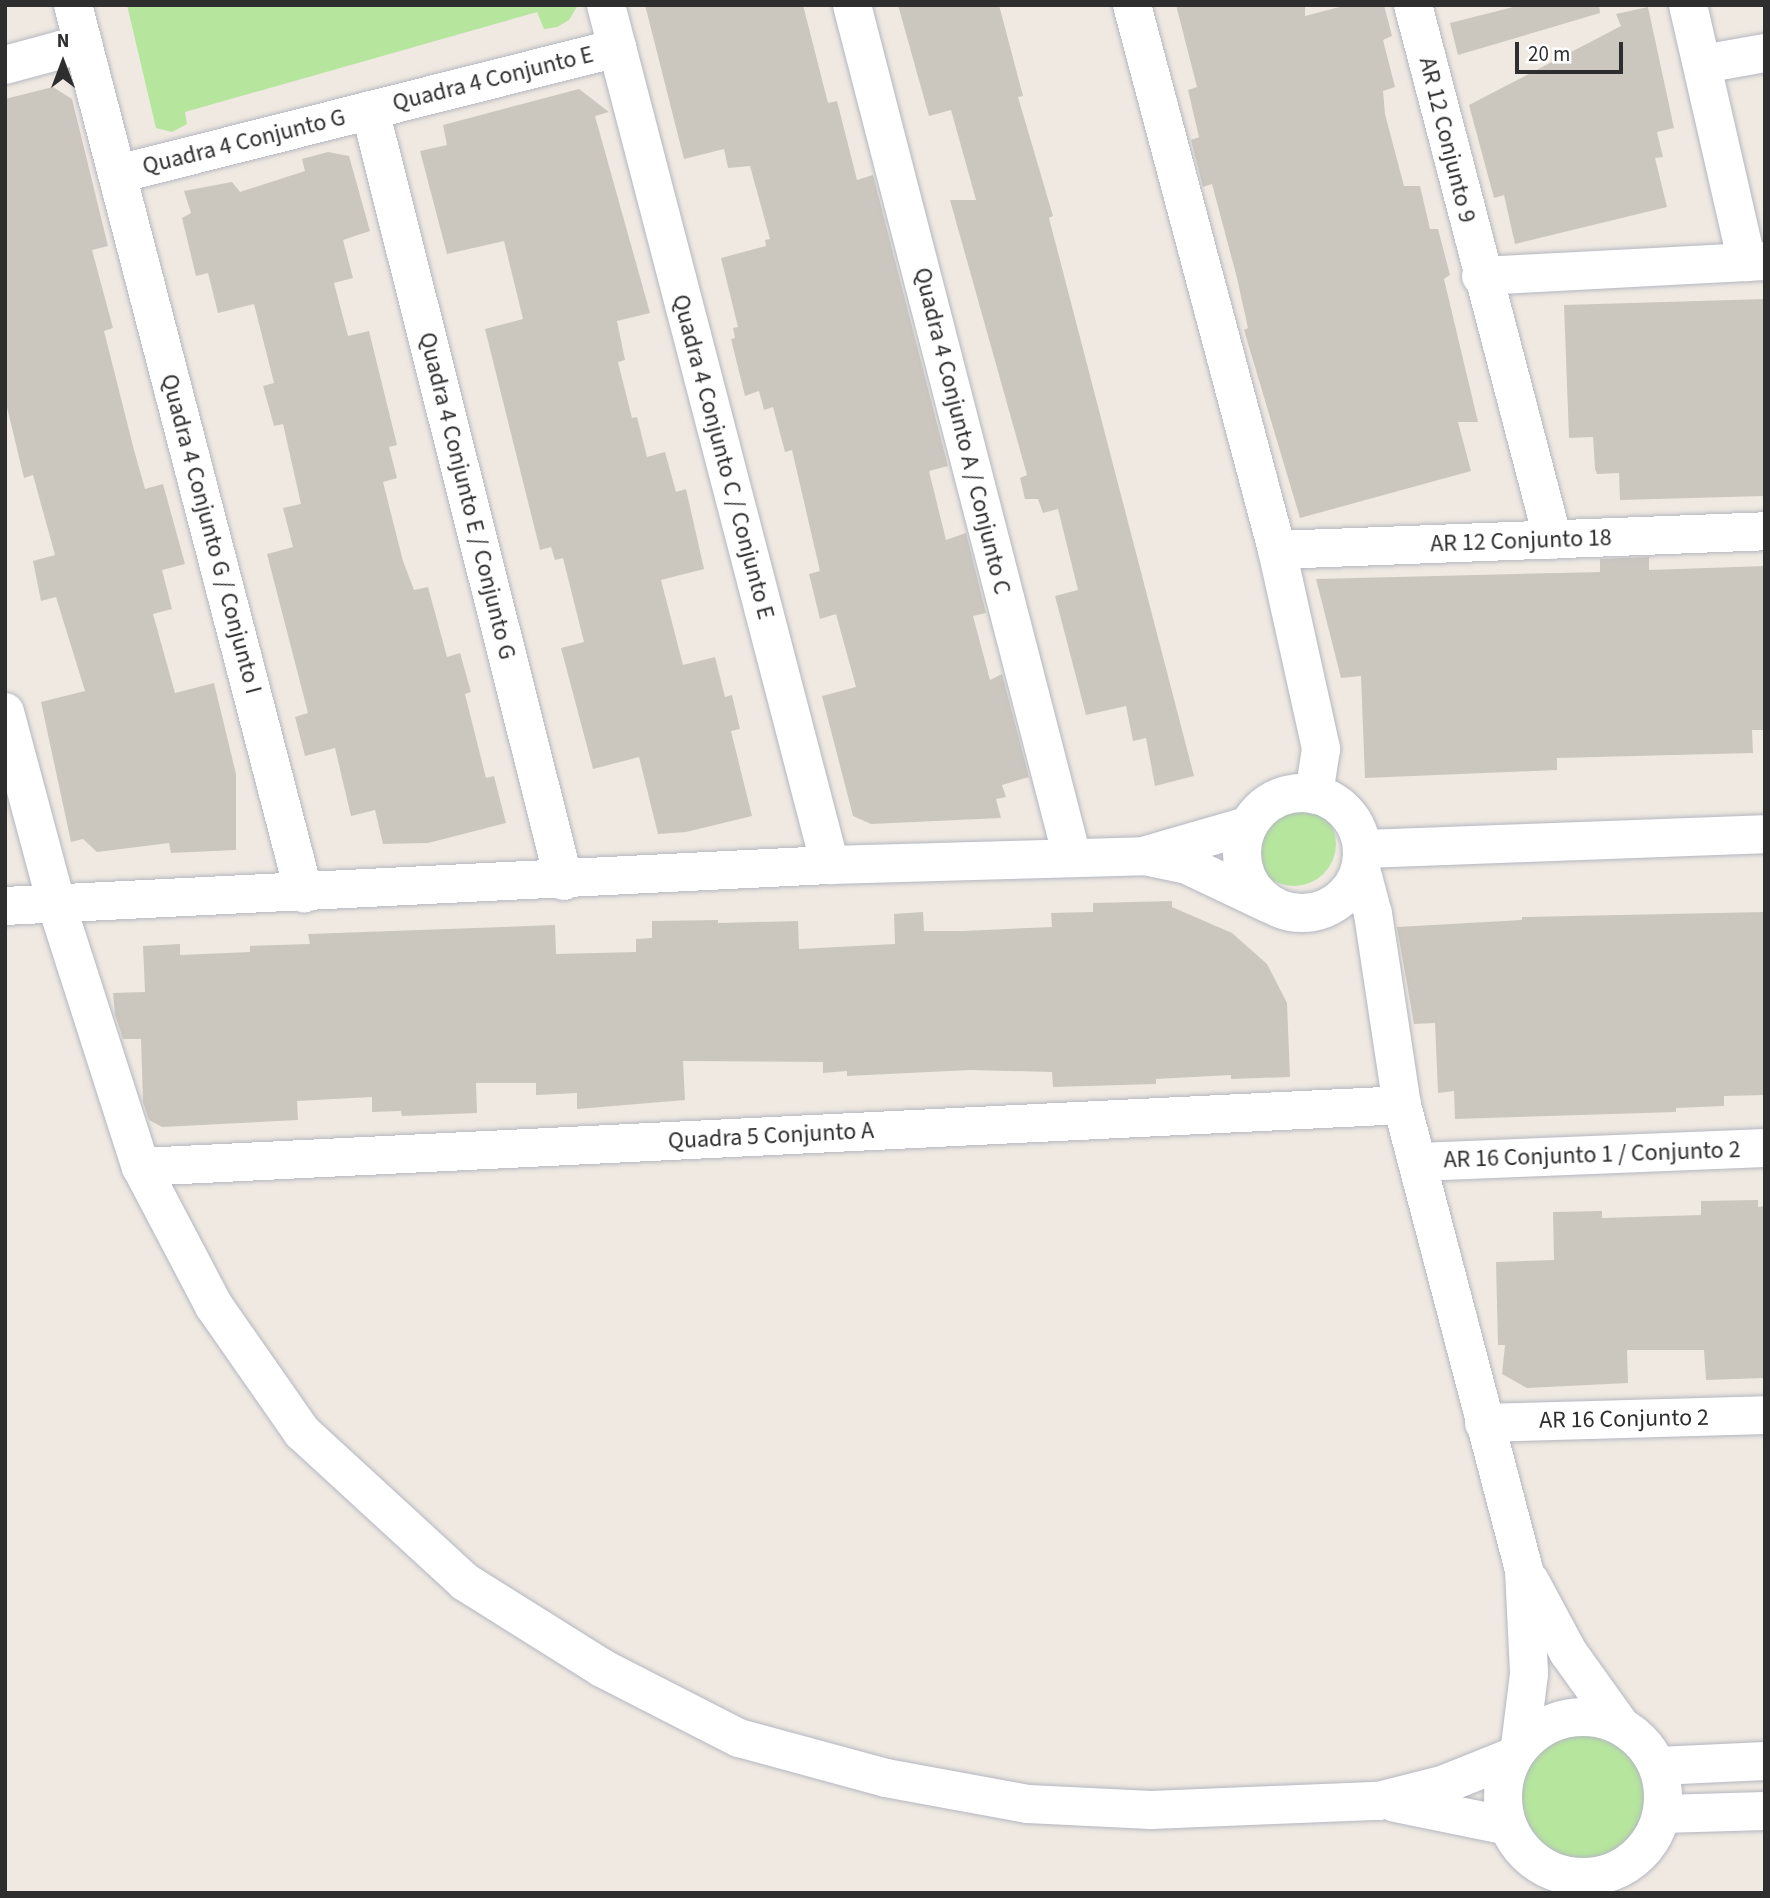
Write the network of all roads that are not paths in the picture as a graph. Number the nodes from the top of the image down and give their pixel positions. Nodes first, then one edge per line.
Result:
1 (73, 5) edge
2 (606, 5) edge
3 (852, 5) edge
4 (1132, 5) edge
5 (1413, 5) edge
6 (1688, 5) edge
7 (83, 44) junction
8 (617, 48) junction
9 (1765, 53) edge
10 (1703, 64) junction
11 (5, 65) edge
12 (370, 110) junction
13 (118, 174) junction
14 (1756, 262) edge
15 (1481, 276) junction
16 (1765, 531) edge
17 (1553, 540) junction
18 (1277, 550) junction
19 (5, 712) edge
20 (1314, 794) junction
21 (1247, 826) junction
22 (1765, 834) edge
23 (1144, 856) junction
24 (1072, 857) junction
25 (1362, 859) junction
26 (830, 865) junction
27 (564, 881) junction
28 (304, 893) junction
29 (56, 903) junction
30 (1269, 904) junction
31 (5, 906) edge
32 (1320, 911) junction
33 (1380, 972) junction
34 (1402, 1105) junction
35 (1765, 1148) edge
36 (1419, 1162) junction
37 (141, 1167) junction
38 (1765, 1415) edge
39 (1483, 1423) junction
40 (1524, 1570) junction
41 (1621, 1726) junction
42 (1516, 1751) junction
43 (1765, 1761) edge
44 (1658, 1766) junction
45 (1379, 1801) junction
46 (1765, 1811) edge
47 (1662, 1815) junction
48 (1508, 1826) junction

1 - 7 street, Quadra 4 Conjunto G / Conjunto I
2 - 8 street, Quadra 4 Conjunto C / Conjunto E
3 - 24 street, Quadra 4 Conjunto A / Conjunto C
4 - 18 street
5 - 15 street, AR 12 Conjunto 9
6 - 10 street
7 - 11 street
7 - 13 street, Quadra 4 Conjunto G / Conjunto I
8 - 12 street, Quadra 4 Conjunto E
8 - 26 street, Quadra 4 Conjunto C / Conjunto E
9 - 10 street
10 - 14 street
12 - 13 street, Quadra 4 Conjunto G
12 - 27 street, Quadra 4 Conjunto E / Conjunto G
13 - 28 street, Quadra 4 Conjunto G / Conjunto I
14 - 15 street
15 - 17 street, AR 12 Conjunto 9
16 - 17 street, AR 12 Conjunto 18
17 - 18 street, AR 12 Conjunto 18
18 - 20 street
19 - 29 street
20 - 21 street
20 - 25 street
21 - 23 street
21 - 30 street
22 - 25 street
23 - 24 street
23 - 30 street
24 - 26 street
25 - 32 street
25 - 33 street
26 - 27 street
27 - 28 street
28 - 29 street
29 - 31 street
29 - 37 street
30 - 32 street
32 - 33 street
33 - 34 street
34 - 36 street
34 - 37 street, Quadra 5 Conjunto A
35 - 36 street, AR 16 Conjunto 1 / Conjunto 2
36 - 39 street
37 - 45 street
38 - 39 street, AR 16 Conjunto 2
39 - 40 street
40 - 41 street
40 - 42 street
41 - 42 street
41 - 44 street
42 - 45 street
42 - 48 street
43 - 44 street
44 - 47 street
45 - 48 street
46 - 47 street
47 - 48 street

